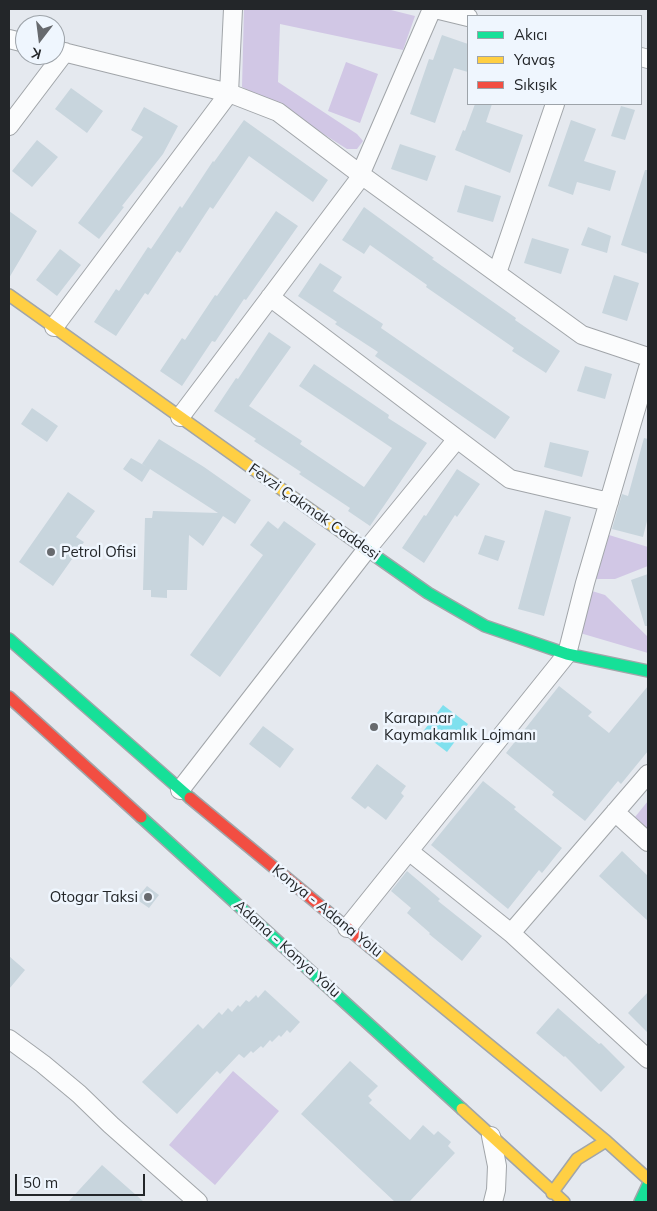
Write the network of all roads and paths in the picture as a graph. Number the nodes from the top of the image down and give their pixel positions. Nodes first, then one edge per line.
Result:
1 (233, 9) edge
2 (434, 9) edge
3 (467, 16) edge
4 (65, 52) edge
5 (50, 65) edge
6 (229, 93) junction
7 (555, 105) edge
8 (9, 126) edge
9 (360, 174) junction
10 (496, 273) junction
11 (9, 295) edge
12 (270, 297) junction
13 (54, 327) junction
14 (648, 357) edge
15 (648, 368) edge
16 (180, 416) junction
17 (457, 439) junction
18 (609, 502) junction
19 (367, 549) junction
20 (9, 639) edge
21 (567, 654) junction
22 (648, 671) edge
23 (9, 697) edge
24 (648, 774) edge
25 (180, 790) junction
26 (615, 812) junction
27 (648, 842) edge
28 (410, 852) junction
29 (348, 928) junction
30 (511, 933) junction
31 (9, 1039) edge
32 (648, 1059) edge
33 (491, 1135) junction
34 (606, 1141) junction
35 (648, 1179) edge
36 (648, 1185) edge
37 (553, 1199) edge
38 (198, 1202) edge
39 (493, 1202) edge
40 (640, 1202) edge

1 - 6 street
2 - 3 street
2 - 9 street
4 - 6 street
5 - 8 street
6 - 9 street
6 - 13 street
7 - 10 street
9 - 10 street
9 - 12 street
10 - 14 street
11 - 13 main road, Fevzi Çakmak Caddesi
12 - 16 street
12 - 17 street
13 - 16 main road, Fevzi Çakmak Caddesi
15 - 18 street
16 - 19 main road, Fevzi Çakmak Caddesi
17 - 18 street
17 - 19 street
18 - 21 street
19 - 21 main road, Fevzi Çakmak Caddesi
19 - 25 street
20 - 25 main road, Konya - Adana Yolu
21 - 22 main road, Fevzi Çakmak Caddesi
21 - 28 street
23 - 33 main road, Adana - Konya Yolu
24 - 26 street
25 - 29 main road, Konya - Adana Yolu
26 - 27 street
26 - 30 street
28 - 29 street
28 - 30 street
29 - 34 main road, Konya - Adana Yolu
30 - 32 street
31 - 38 street
33 - 37 main road, Adana - Konya Yolu
33 - 39 street
34 - 35 main road, Konya - Adana Yolu
34 - 37 main road
36 - 40 main road

